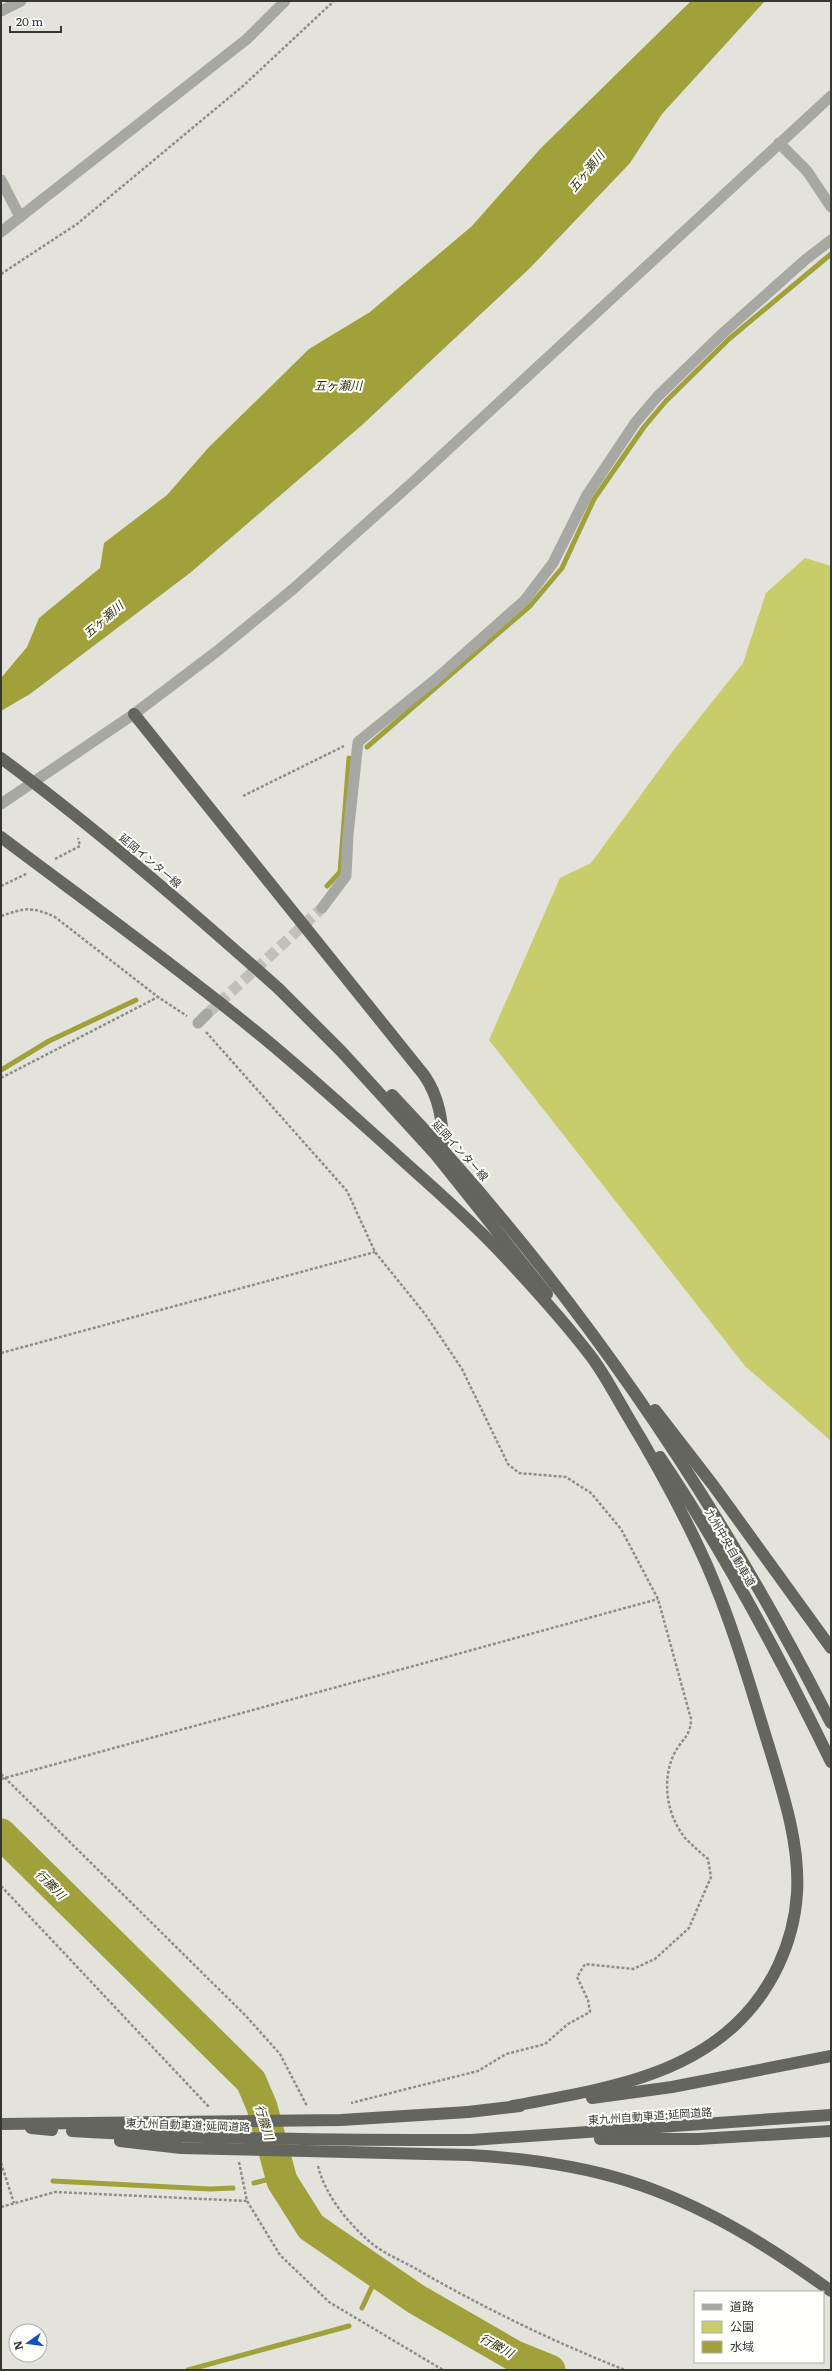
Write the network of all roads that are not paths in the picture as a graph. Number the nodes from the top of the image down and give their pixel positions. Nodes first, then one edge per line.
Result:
1 (21, 1) edge
2 (285, 1) edge
3 (1, 11) edge
4 (831, 96) edge
5 (779, 143) junction
6 (1, 180) edge
7 (831, 207) edge
8 (20, 217) junction
9 (1, 232) edge
10 (831, 240) edge
11 (134, 714) junction
12 (1, 758) edge
13 (1, 804) edge
14 (1, 837) edge
15 (322, 908) tunnel mouth
16 (279, 989) junction
17 (207, 1014) tunnel mouth
18 (198, 1023) road end
19 (444, 1149) junction
20 (603, 1348) junction
21 (591, 1357) junction
22 (831, 1648) edge
23 (831, 1723) edge
24 (831, 1762) edge
25 (831, 2056) edge
26 (513, 2106) junction
27 (831, 2115) edge
28 (1, 2125) edge
29 (52, 2130) junction
30 (831, 2131) edge
31 (698, 2139) junction
32 (831, 2139) edge
33 (471, 2140) junction
34 (831, 2291) edge

1 - 3 street
2 - 8 street
4 - 5 street
5 - 7 street
5 - 11 street
6 - 8 street
8 - 9 street
10 - 15 street
11 - 13 street
11 - 19 highway
12 - 16 highway, 延岡インター線, bridge
14 - 21 highway
16 - 19 highway, 延岡インター線
16 - 21 highway, 延岡インター線
17 - 18 street
19 - 20 highway, 延岡インター線
20 - 22 highway
20 - 23 highway, 九州中央自動車道
21 - 24 highway, 九州中央自動車道
21 - 26 highway
25 - 26 highway
26 - 28 highway, bridge
27 - 33 highway, 東九州自動車道;延岡道路
28 - 29 highway, 東九州自動車道;延岡道路, bridge
29 - 33 highway, 東九州自動車道;延岡道路, bridge
29 - 34 highway, bridge
30 - 31 highway, 東九州自動車道;延岡道路
31 - 32 highway
31 - 33 highway, 東九州自動車道;延岡道路

